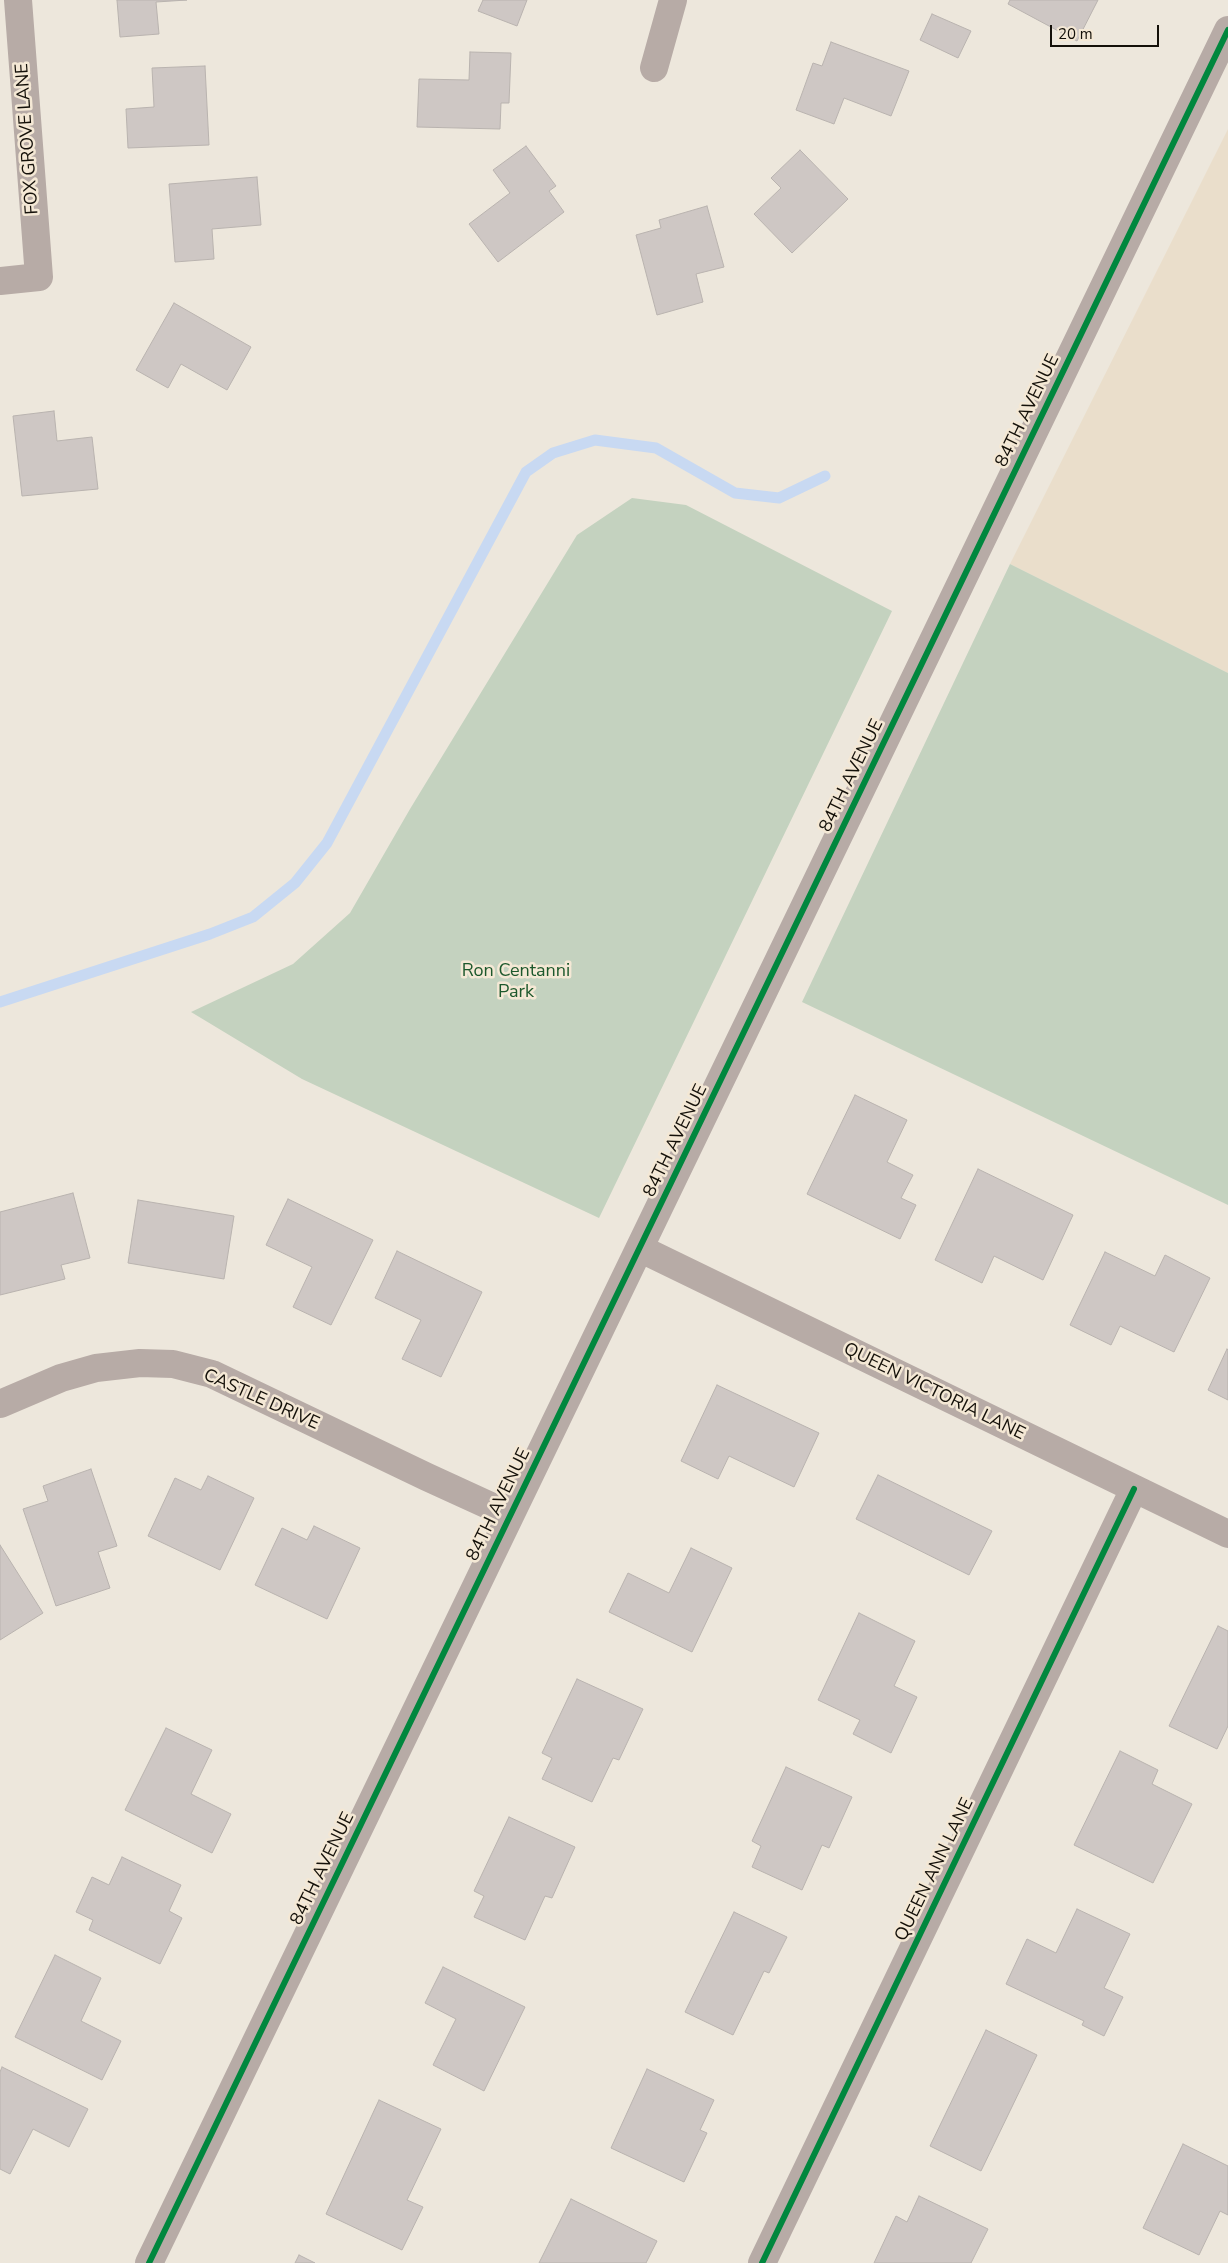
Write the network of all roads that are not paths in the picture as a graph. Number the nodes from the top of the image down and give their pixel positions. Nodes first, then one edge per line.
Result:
1 (18, 0) edge
2 (672, 0) edge
3 (1228, 30) edge
4 (654, 68) dead end
5 (0, 281) edge
6 (641, 1249) junction
7 (0, 1404) edge
8 (1134, 1489) junction
9 (510, 1514) junction
10 (1228, 1534) edge
11 (149, 2263) edge
12 (762, 2263) edge

1 - 5 street, FOX GROVE LANE
2 - 4 street
3 - 6 street, 84TH AVENUE
6 - 8 street, QUEEN VICTORIA LANE
6 - 9 street, 84TH AVENUE
7 - 9 street, CASTLE DRIVE
8 - 10 street, QUEEN VICTORIA LANE
8 - 12 street, QUEEN ANN LANE
9 - 11 street, 84TH AVENUE

